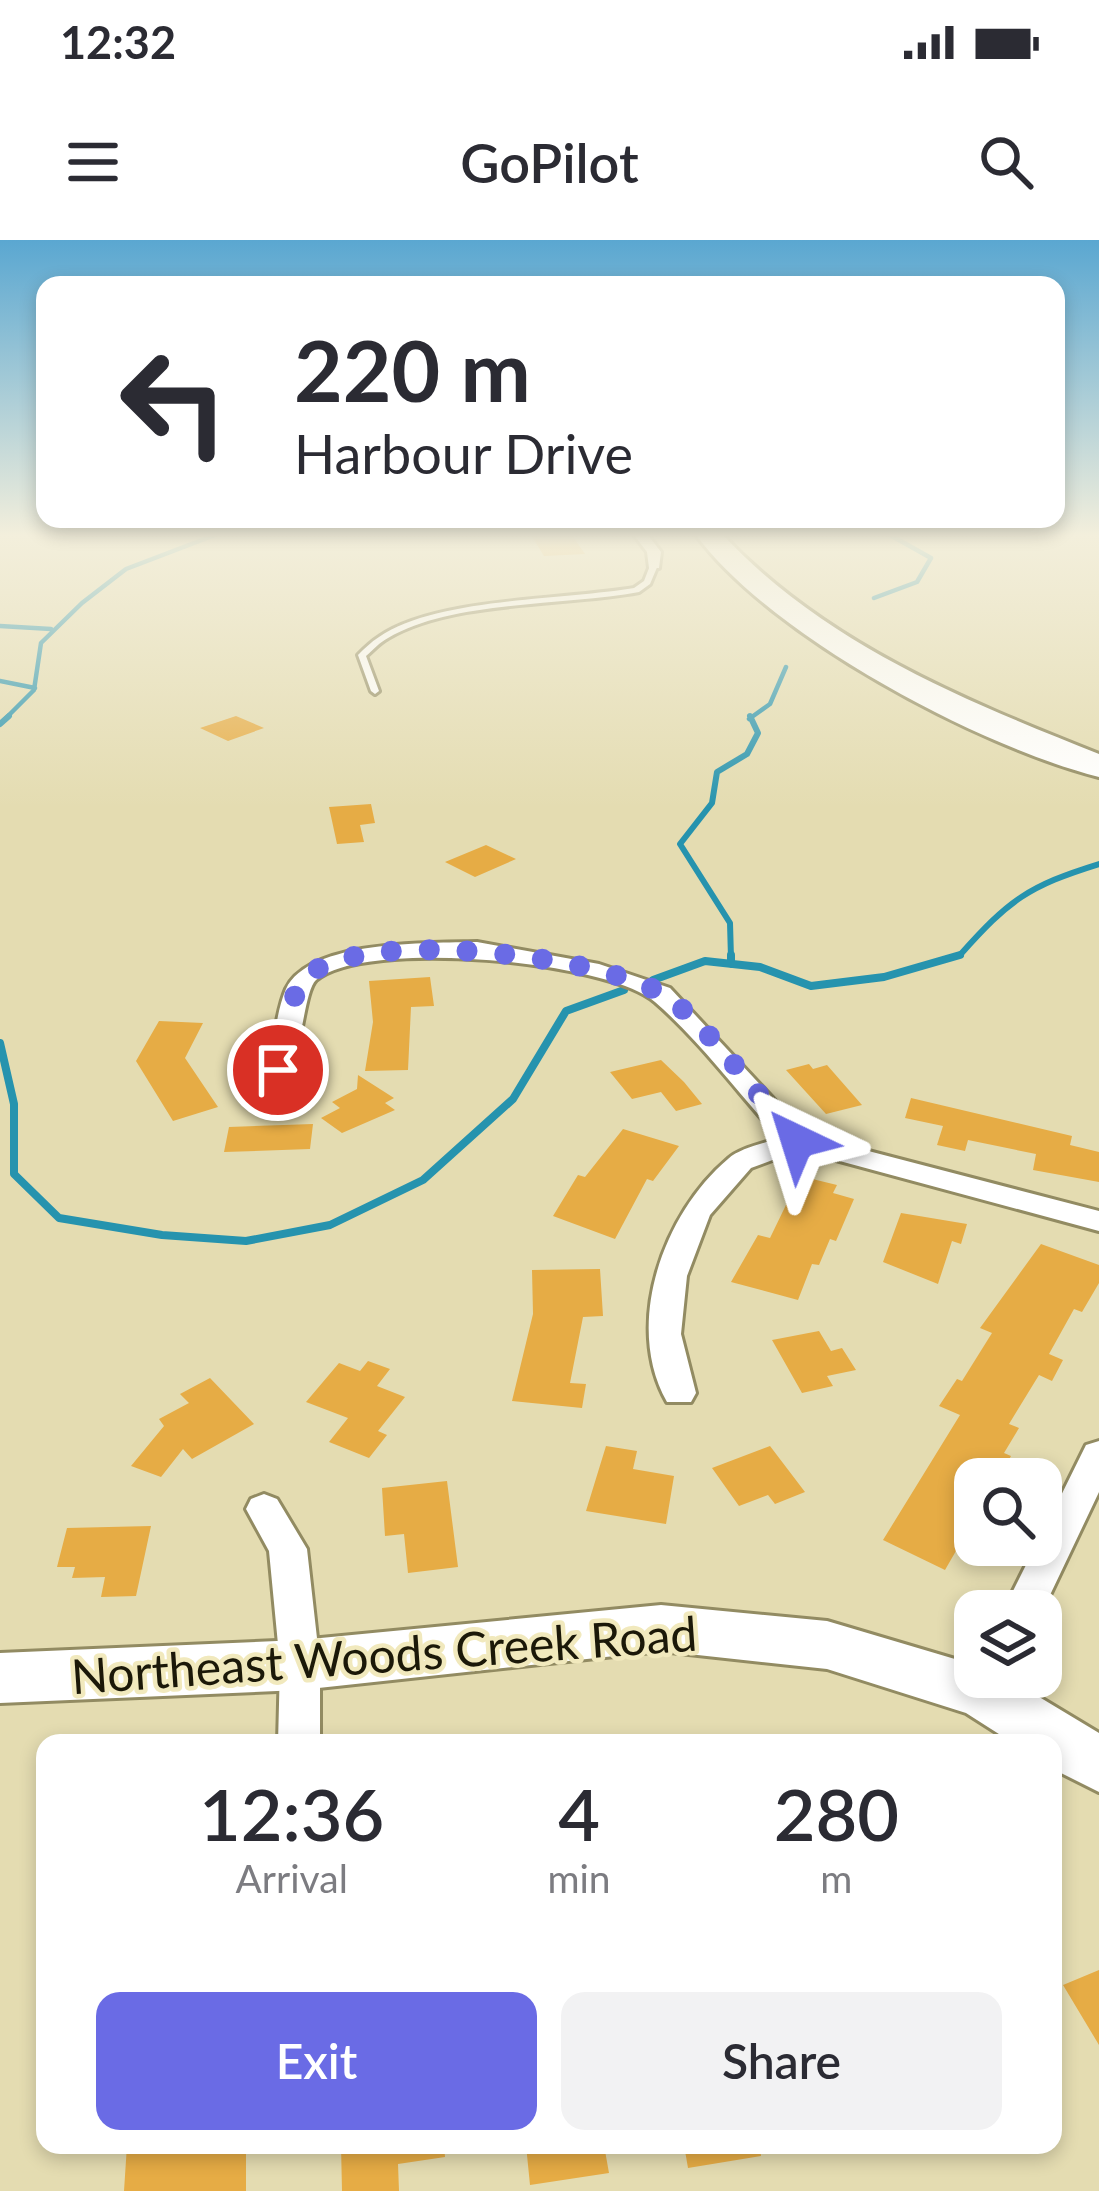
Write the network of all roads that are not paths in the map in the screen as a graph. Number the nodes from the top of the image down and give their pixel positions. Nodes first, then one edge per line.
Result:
1 (423, 626) edge
2 (820, 626) edge
3 (863, 626) edge
4 (375, 692) dead end
5 (1099, 741) edge
6 (1099, 766) edge
7 (278, 1070) dead end
8 (797, 1141) junction
9 (1099, 1221) edge
10 (679, 1394) dead end
11 (1099, 1455) edge
12 (264, 1509) dead end
13 (1032, 1590) edge
14 (300, 1664) junction
15 (954, 1677) edge
16 (0, 1678) edge
17 (1005, 1698) edge
18 (298, 1734) edge
19 (1056, 1734) edge
20 (1062, 1739) edge
21 (1099, 1765) edge

1 - 4 lane
2 - 6 highway
3 - 5 highway
7 - 8 street
8 - 9 street
8 - 10 street
11 - 13 street
12 - 14 street
14 - 15 street, Northeast Woods Creek Road
14 - 16 street, Northeast Woods Creek Road
14 - 18 street
17 - 19 street, Northeast Woods Creek Road
20 - 21 street, Northeast Woods Creek Road

